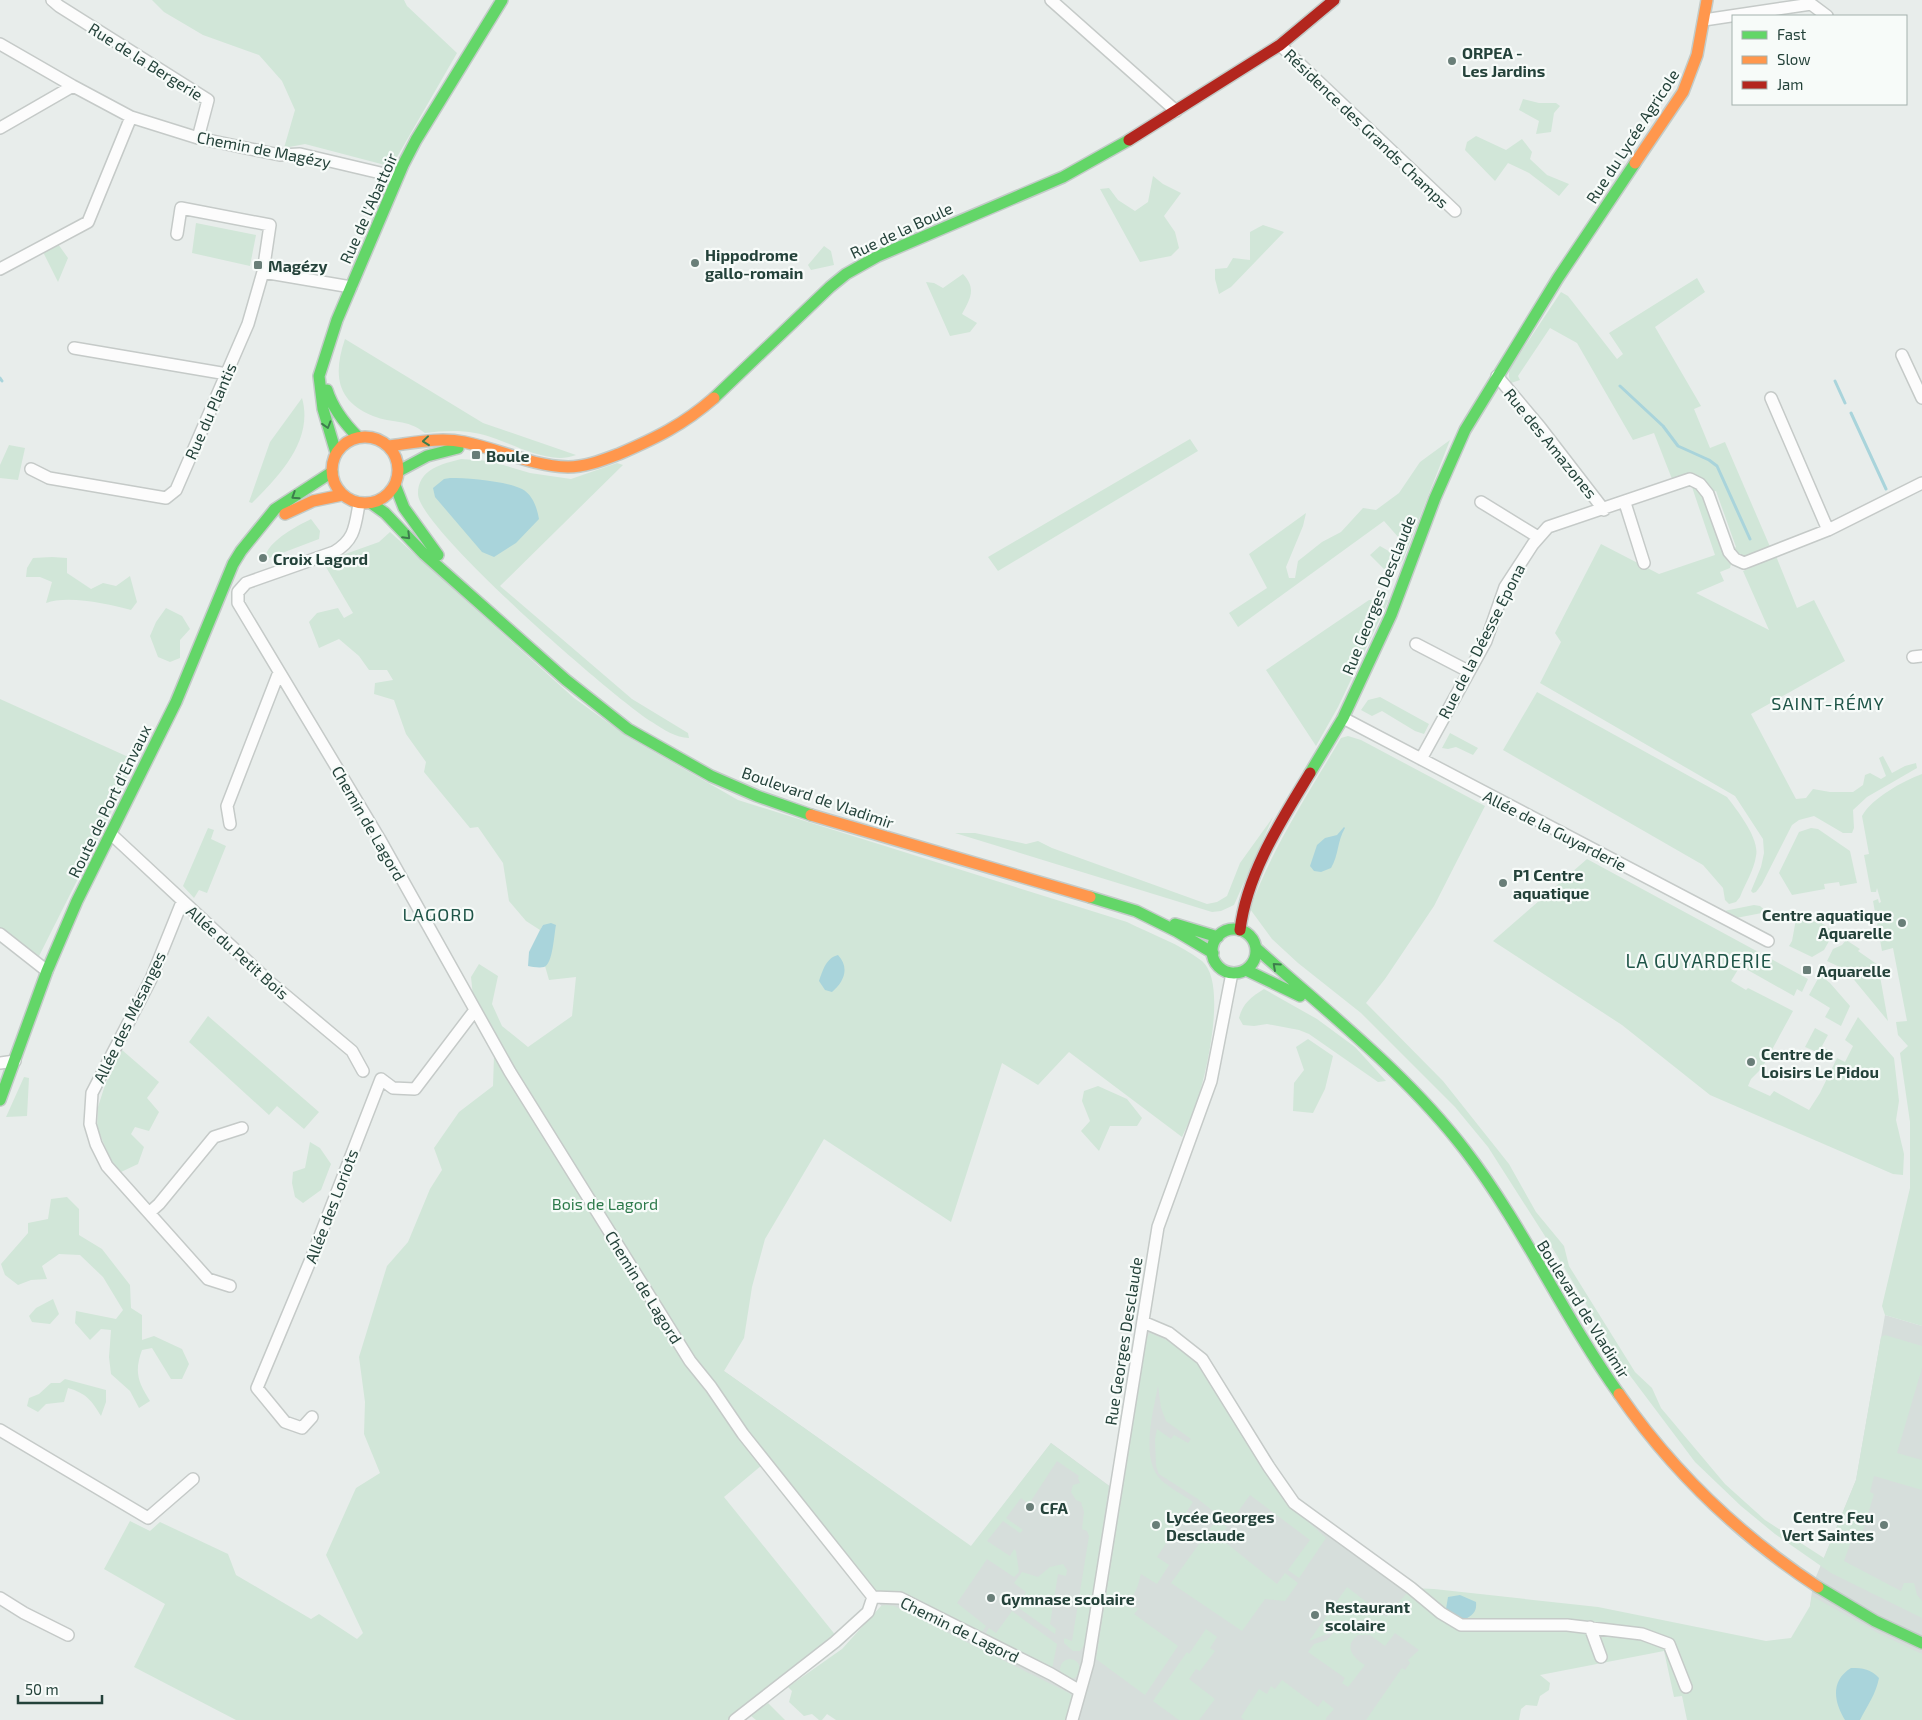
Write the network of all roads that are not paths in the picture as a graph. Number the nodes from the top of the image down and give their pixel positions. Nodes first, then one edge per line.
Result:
1 (52, 0) edge
2 (502, 0) edge
3 (1051, 0) edge
4 (1334, 0) edge
5 (1707, 0) edge
6 (1737, 15) edge
7 (1826, 15) edge
8 (1732, 16) edge
9 (1704, 20) junction
10 (0, 44) edge
11 (1280, 45) junction
12 (73, 86) junction
13 (1176, 111) junction
14 (131, 117) junction
15 (0, 128) edge
16 (198, 138) junction
17 (397, 178) junction
18 (1454, 211) dead end
19 (177, 234) dead end
20 (0, 269) edge
21 (263, 272) junction
22 (1558, 278) joint
23 (351, 287) junction
24 (74, 348) dead end
25 (1902, 355) dead end
26 (323, 361) junction
27 (227, 374) junction
28 (1497, 376) junction
29 (1771, 398) dead end
30 (1922, 398) edge
31 (358, 438) junction
32 (388, 446) junction
33 (490, 451) junction
34 (336, 453) junction
35 (31, 469) dead end
36 (332, 472) junction
37 (399, 472) junction
38 (1922, 483) edge
39 (395, 485) junction
40 (342, 495) junction
41 (1481, 502) dead end
42 (372, 503) junction
43 (1625, 503) junction
44 (359, 504) junction
45 (1604, 510) junction
46 (263, 525) junction
47 (1828, 530) junction
48 (1538, 537) junction
49 (1644, 563) dead end
50 (461, 584) junction
51 (1416, 644) dead end
52 (1468, 671) junction
53 (280, 672) junction
54 (1343, 718) junction
55 (1421, 759) junction
56 (230, 824) dead end
57 (111, 834) junction
58 (182, 902) junction
59 (1136, 912) junction
60 (1240, 930) junction
61 (0, 934) edge
62 (1218, 937) junction
63 (1768, 941) dead end
64 (1256, 948) junction
65 (1213, 953) junction
66 (1246, 970) junction
67 (47, 971) junction
68 (1232, 973) junction
69 (1322, 1008) junction
70 (475, 1010) junction
71 (15, 1060) junction
72 (0, 1063) edge
73 (363, 1071) dead end
74 (0, 1100) edge
75 (242, 1128) dead end
76 (149, 1214) junction
77 (230, 1286) dead end
78 (1143, 1322) junction
79 (312, 1417) dead end
80 (0, 1430) edge
81 (193, 1479) dead end
82 (874, 1597) junction
83 (0, 1598) edge
84 (1590, 1627) junction
85 (68, 1635) dead end
86 (1922, 1643) edge
87 (1601, 1657) dead end
88 (1686, 1687) dead end
89 (1080, 1691) junction
90 (735, 1720) edge
91 (1072, 1720) edge

1 - 16 street, Rue de la Bergerie
2 - 17 street, Rue de l'Abattoir
3 - 13 street
4 - 11 street, Rue de la Boule
5 - 9 street, Rue du Lycée Agricole
6 - 7 street
8 - 9 street
9 - 22 street, Rue du Lycée Agricole
10 - 12 street, Chemin de Magézy
11 - 13 street, Rue de la Boule
11 - 18 street, Résidence des Grands Champs
12 - 14 street, Chemin de Magézy
12 - 15 street
13 - 33 street, Rue de la Boule
14 - 16 street, Chemin de Magézy
14 - 20 street
16 - 17 street, Chemin de Magézy
17 - 23 street, Rue de l'Abattoir
19 - 21 street, Rue du Plantis
21 - 23 street
21 - 27 street, Rue du Plantis
22 - 28 street, Rue Georges Desclaude
23 - 26 street, Rue de l'Abattoir
24 - 27 street
25 - 30 street
26 - 31 street, Rue de l'Abattoir
26 -> 34 street
27 - 35 street, Rue du Plantis
28 - 45 street, Rue des Amazones
28 - 54 street, Rue Georges Desclaude
29 - 47 street
31 - 32 street
31 - 34 street
33 -> 32 street, Rue de la Boule
32 - 37 street
33 - 37 street, Rue de la Boule
34 - 36 street
36 - 40 street
36 -> 46 street, Route de Port d'Envaux
37 - 39 street
38 - 47 street, Rue de la Déesse Epona
39 - 42 street
39 - 50 street, Boulevard de Vladimir
40 - 44 street
40 - 46 street
41 - 48 street
42 - 44 street
42 -> 50 street, Boulevard de Vladimir
43 - 45 street, Rue de la Déesse Epona
43 - 47 street, Rue de la Déesse Epona
43 - 49 street
44 - 53 street, Chemin de Lagord
45 - 48 street, Rue de la Déesse Epona
46 - 57 street, Route de Port d'Envaux
48 - 52 street, Rue de la Déesse Epona
50 - 59 street, Boulevard de Vladimir
51 - 52 street
52 - 55 street, Rue de la Déesse Epona
53 - 56 street
53 - 70 street, Chemin de Lagord
54 - 55 street, Allée de la Guyarderie
54 - 60 street, Rue Georges Desclaude
55 - 63 street, Allée de la Guyarderie
57 - 58 street, Allée du Petit Bois
57 - 67 street, Route de Port d'Envaux
58 - 73 street, Allée du Petit Bois
58 - 76 street, Allée des Mésanges
59 - 62 street
59 - 65 street, Boulevard de Vladimir
60 - 62 street
60 - 64 street
61 - 67 street
62 - 65 street
64 - 66 street
69 -> 64 street, Boulevard de Vladimir
65 - 68 street
66 - 68 street
66 - 69 street
67 - 71 street, Route de Port d'Envaux
68 - 78 street, Rue Georges Desclaude
69 - 86 street, Boulevard de Vladimir
70 - 79 street, Allée des Loriots
70 - 82 street, Chemin de Lagord
71 - 72 street
71 - 74 street, Route de Port d'Envaux
75 - 76 street
76 - 77 street, Allée des Mésanges
78 - 84 street
78 - 89 street, Rue Georges Desclaude
80 - 81 street
82 - 89 street, Chemin de Lagord
82 - 90 street
83 - 85 street
84 - 87 street
84 - 88 street
89 - 91 street, Rue Georges Desclaude

